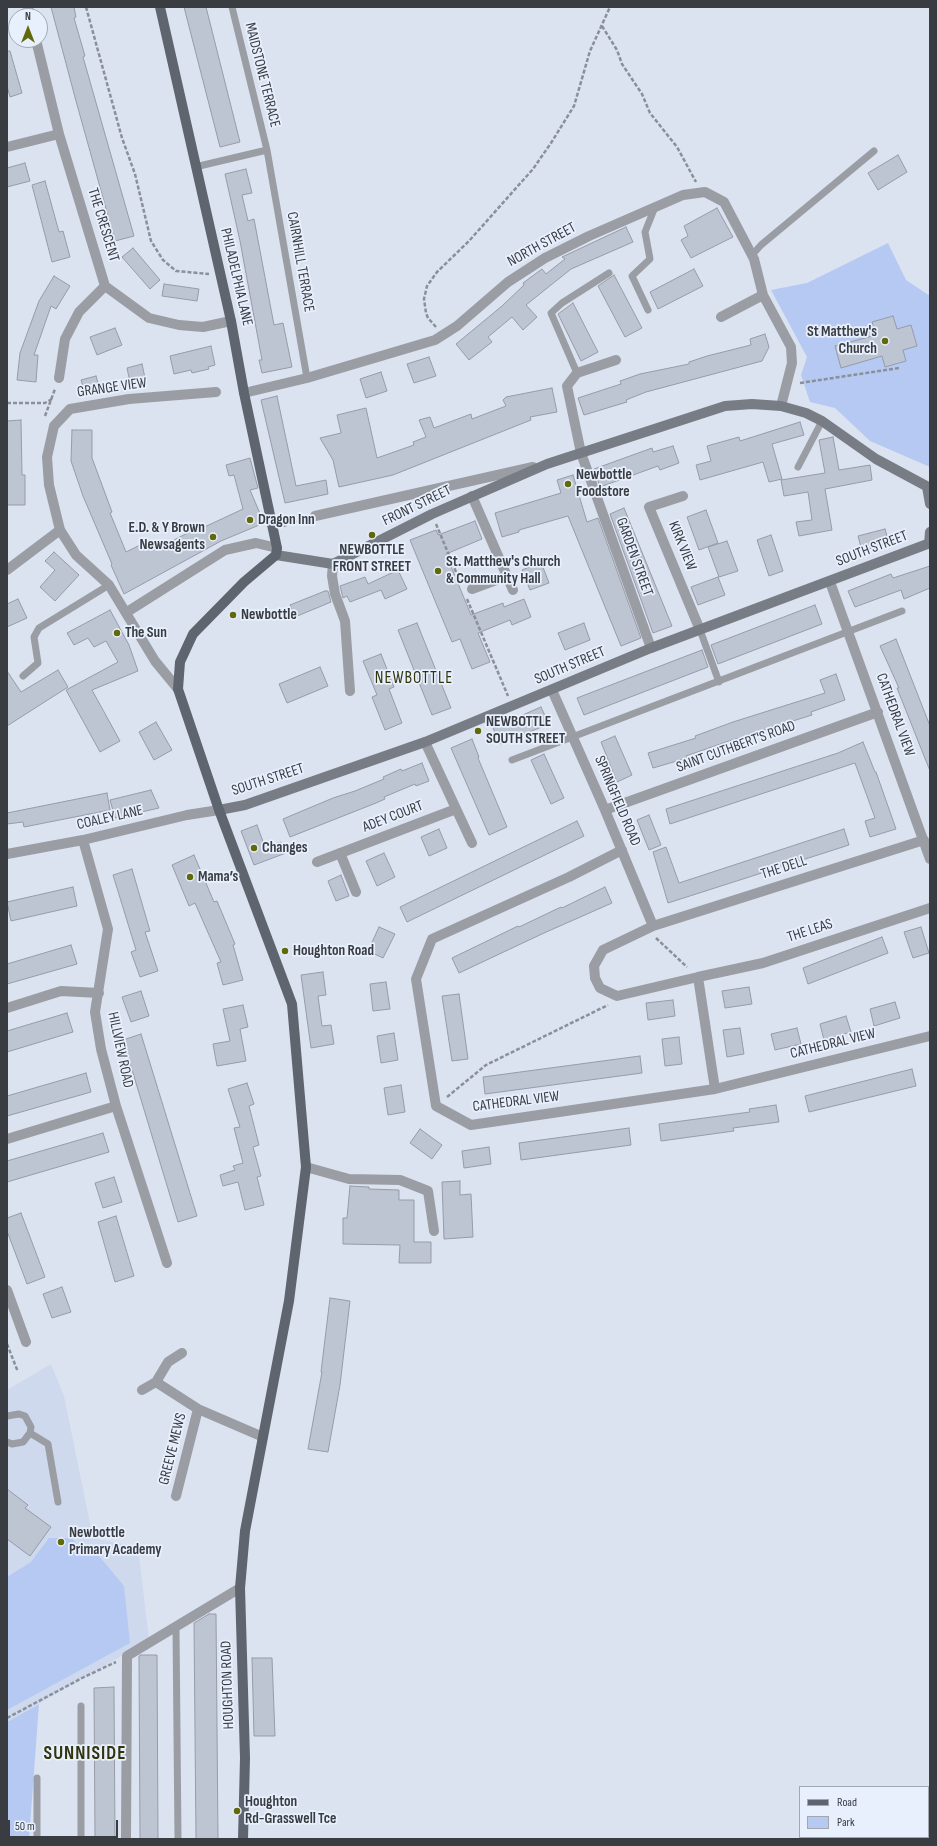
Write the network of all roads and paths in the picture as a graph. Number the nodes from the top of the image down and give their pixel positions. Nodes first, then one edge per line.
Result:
1 (86, 7) edge
2 (160, 7) edge
3 (232, 7) edge
4 (610, 7) edge
5 (602, 26) junction
6 (38, 48) edge
7 (59, 134) junction
8 (7, 147) edge
9 (267, 150) junction
10 (874, 151) dead end
11 (195, 167) junction
12 (705, 192) junction
13 (655, 207) junction
14 (752, 255) junction
15 (220, 273) junction
16 (609, 273) dead end
17 (106, 286) junction
18 (763, 295) junction
19 (648, 310) dead end
20 (721, 317) dead end
21 (231, 321) junction
22 (440, 337) junction
23 (616, 360) dead end
24 (899, 368) dead end
25 (577, 373) junction
26 (59, 378) dead end
27 (307, 378) junction
28 (787, 385) junction
29 (216, 392) dead end
30 (244, 393) junction
31 (52, 398) dead end
32 (7, 403) edge
33 (781, 406) junction
34 (822, 421) junction
35 (581, 453) junction
36 (547, 464) junction
37 (798, 466) dead end
38 (929, 488) edge
39 (472, 496) junction
40 (684, 496) dead end
41 (930, 504) edge
42 (432, 514) junction
43 (314, 516) joint
44 (273, 529) junction
45 (60, 530) junction
46 (930, 532) edge
47 (929, 543) edge
48 (276, 551) junction
49 (333, 564) junction
50 (7, 570) edge
51 (507, 576) junction
52 (830, 582) junction
53 (109, 585) junction
54 (461, 585) dead end
55 (513, 590) dead end
56 (468, 591) joint
57 (902, 611) dead end
58 (127, 612) junction
59 (700, 630) junction
60 (848, 631) junction
61 (651, 648) junction
62 (23, 676) dead end
63 (718, 682) junction
64 (178, 690) junction
65 (552, 690) junction
66 (350, 691) dead end
67 (512, 706) junction
68 (878, 712) junction
69 (572, 736) junction
70 (425, 742) junction
71 (512, 760) dead end
72 (456, 809) junction
73 (219, 810) junction
74 (605, 810) junction
75 (83, 840) junction
76 (924, 840) junction
77 (472, 843) dead end
78 (622, 850) junction
79 (340, 853) junction
80 (7, 854) edge
81 (930, 859) edge
82 (317, 862) dead end
83 (356, 892) dead end
84 (930, 908) edge
85 (649, 927) junction
86 (698, 977) junction
87 (99, 993) junction
88 (617, 996) junction
89 (7, 1008) edge
90 (930, 1036) edge
91 (715, 1089) junction
92 (116, 1106) junction
93 (436, 1106) junction
94 (7, 1139) edge
95 (306, 1167) junction
96 (434, 1231) dead end
97 (167, 1263) dead end
98 (7, 1290) edge
99 (26, 1342) dead end
100 (7, 1344) edge
101 (182, 1353) dead end
102 (18, 1372) dead end
103 (156, 1382) junction
104 (142, 1390) dead end
105 (198, 1409) junction
106 (7, 1416) edge
107 (30, 1433) junction
108 (263, 1437) junction
109 (7, 1442) edge
110 (176, 1496) dead end
111 (58, 1502) dead end
112 (240, 1588) junction
113 (176, 1628) junction
114 (127, 1656) junction
115 (81, 1706) dead end
116 (7, 1718) edge
117 (37, 1778) dead end
118 (37, 1839) edge
119 (81, 1839) edge
120 (126, 1839) edge
121 (178, 1839) edge
122 (243, 1839) edge

1 - 15 path
2 - 11 main road, PHILADELPHIA LANE
3 - 9 lane, MAIDSTONE TERRACE
4 - 5 path
5 - 12 path
5 - 22 path
6 - 7 street, THE CRESCENT
7 - 8 street
7 - 17 street, THE CRESCENT
9 - 11 lane
9 - 27 lane, CAIRNHILL TERRACE
10 - 14 lane
11 - 15 main road, PHILADELPHIA LANE
12 - 13 street, NORTH STREET
12 - 14 street
13 - 19 lane
13 - 22 street, NORTH STREET
14 - 18 street
15 - 21 main road, PHILADELPHIA LANE
16 - 25 lane
17 - 21 street, THE CRESCENT
17 - 26 street
18 - 20 street
18 - 28 street
21 - 30 main road, PHILADELPHIA LANE
22 - 27 street, NORTH STREET
23 - 25 street
24 - 28 path
25 - 35 street, GARDEN STREET
27 - 30 street, NORTH STREET
28 - 33 street
29 - 45 street, GRANGE VIEW
30 - 44 main road, PHILADELPHIA LANE
31 - 32 path
33 - 34 street, FRONT STREET
33 - 35 street, FRONT STREET
34 - 37 lane
34 - 38 street, FRONT STREET
35 - 36 street, FRONT STREET
35 - 61 street, GARDEN STREET
36 - 39 street, FRONT STREET
36 - 43 street, FRONT STREET
38 - 41 street
39 - 42 street, FRONT STREET
39 - 51 street
40 - 59 street, KIRK VIEW
42 - 49 street, FRONT STREET
42 - 54 path
43 - 44 path
44 - 48 main road, PHILADELPHIA LANE
45 - 50 street
45 - 53 street, GRANGE VIEW
46 - 47 street
47 - 52 street, SOUTH STREET
48 - 49 street
48 - 58 street
48 - 64 main road
49 - 66 street
51 - 55 street
51 - 56 street
52 - 59 street, SOUTH STREET
52 - 60 street, CATHEDRAL VIEW
53 - 58 street
53 - 62 lane
56 - 67 path
57 - 60 lane
58 - 64 street
59 - 61 street, SOUTH STREET
59 - 63 lane
60 - 63 lane
60 - 68 street, CATHEDRAL VIEW
61 - 65 street, SOUTH STREET
63 - 69 lane
64 - 73 main road, HOUGHTON ROAD
65 - 67 street, SOUTH STREET
65 - 69 street, SPRINGFIELD ROAD
67 - 70 street, SOUTH STREET
68 - 74 street, SAINT CUTHBERT'S ROAD
68 - 76 street, CATHEDRAL VIEW
69 - 71 lane
69 - 74 street, SPRINGFIELD ROAD
70 - 72 street
70 - 73 street, SOUTH STREET
72 - 77 street
72 - 79 street, ADEY COURT
73 - 75 street, COALEY LANE
73 - 95 main road, HOUGHTON ROAD
74 - 78 street, SPRINGFIELD ROAD
75 - 80 street, COALEY LANE
75 - 87 street, HILLVIEW ROAD
76 - 81 street, CATHEDRAL VIEW
76 - 85 street, THE DELL
78 - 85 street, SPRINGFIELD ROAD
78 - 93 street
79 - 82 street, ADEY COURT
79 - 83 street
84 - 86 street, THE LEAS
85 - 86 path
85 - 88 street, THE DELL
86 - 88 street, THE LEAS
86 - 91 street
87 - 89 street
87 - 92 street, HILLVIEW ROAD
88 - 93 path
90 - 91 street, CATHEDRAL VIEW
91 - 93 street, CATHEDRAL VIEW
92 - 94 street
92 - 97 street, HILLVIEW ROAD
95 - 96 street
95 - 108 main road, HOUGHTON ROAD
98 - 99 street
100 - 102 path
101 - 103 street
103 - 104 street
103 - 105 street, GREEVE MEWS
105 - 108 street, GREEVE MEWS
105 - 110 street, GREEVE MEWS
106 - 107 lane
107 - 109 lane
107 - 111 lane
108 - 112 main road, HOUGHTON ROAD
112 - 113 street
112 - 122 main road, HOUGHTON ROAD
113 - 114 street
113 - 121 lane
114 - 116 path
114 - 120 street
115 - 119 lane
117 - 118 lane

